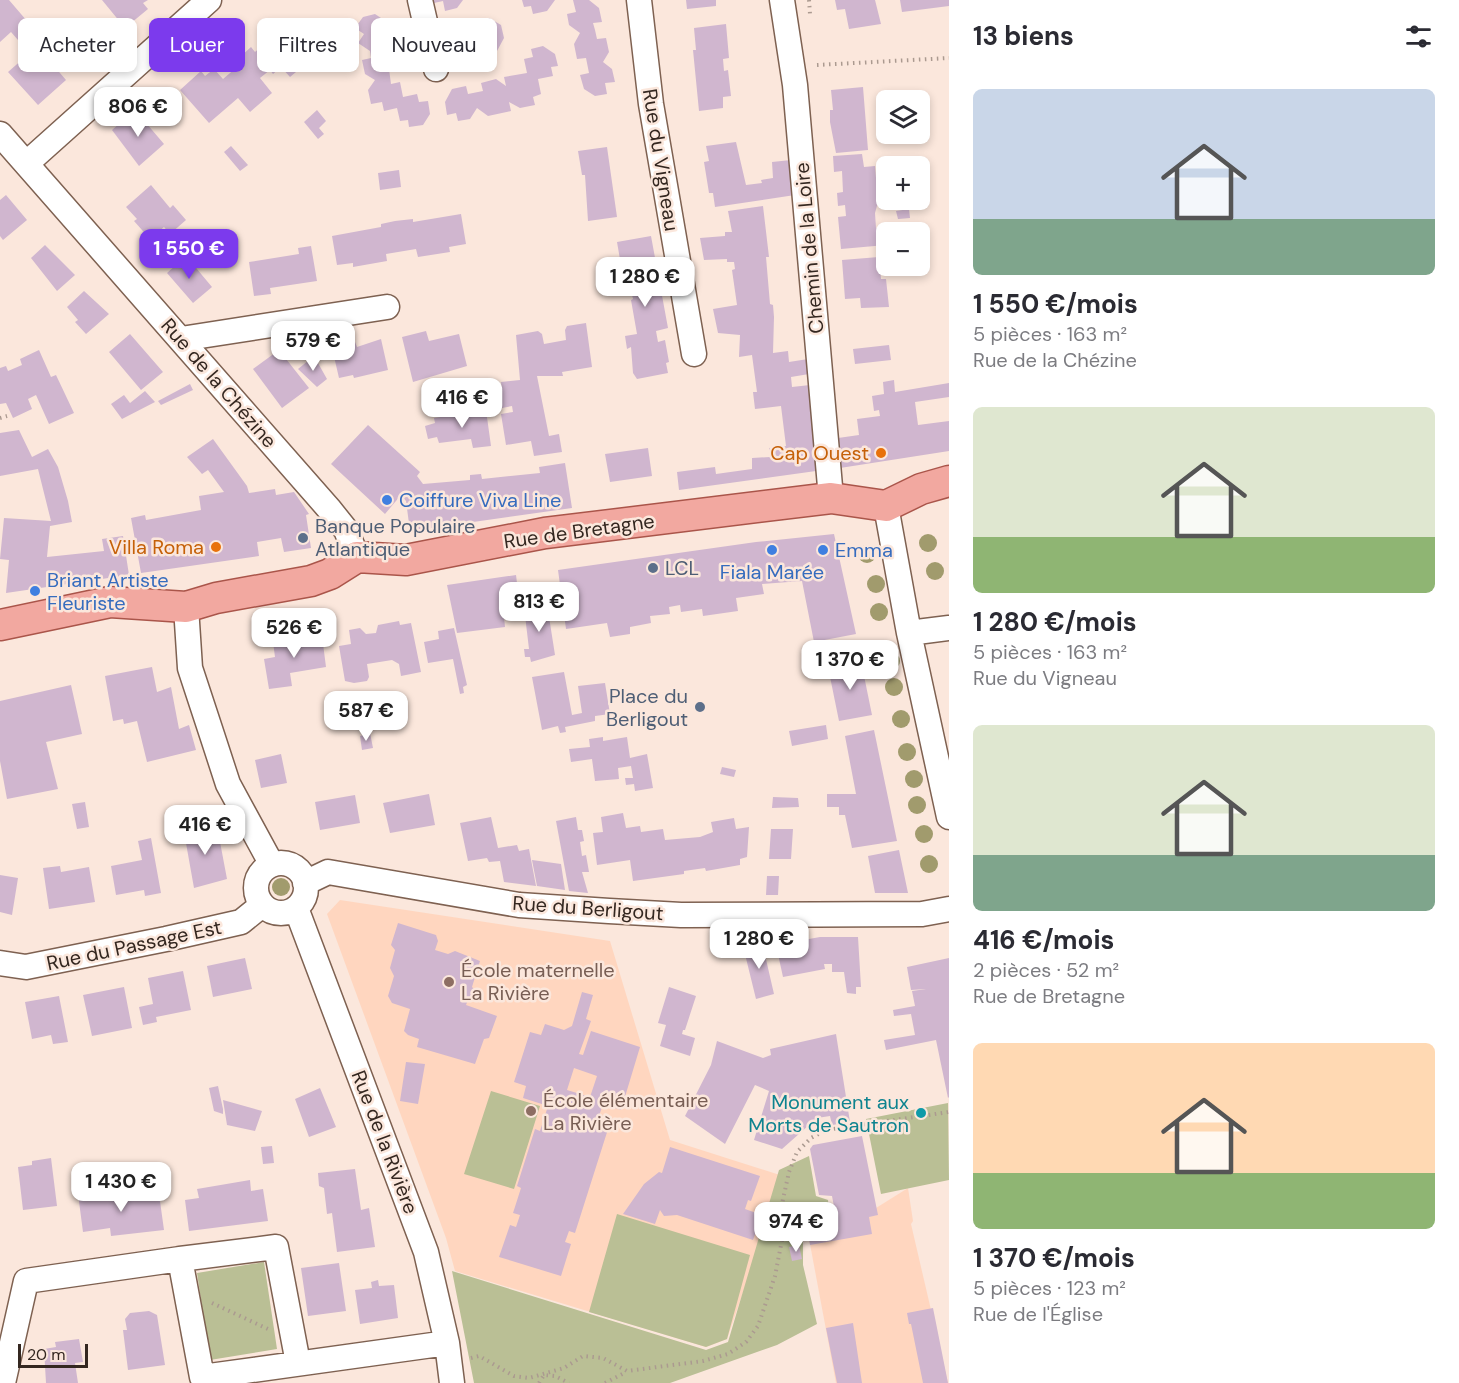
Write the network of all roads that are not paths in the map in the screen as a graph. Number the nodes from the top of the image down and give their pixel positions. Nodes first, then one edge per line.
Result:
1 (209, 0) edge
2 (420, 0) edge
3 (639, 0) edge
4 (783, 0) edge
5 (424, 18) edge
6 (0, 134) edge
7 (27, 163) junction
8 (387, 307) dead end
9 (181, 339) junction
10 (694, 354) dead end
11 (949, 481) edge
12 (831, 498) junction
13 (886, 506) junction
14 (357, 557) junction
15 (186, 607) junction
16 (0, 625) edge
17 (949, 628) edge
18 (909, 633) junction
19 (949, 817) edge
20 (272, 865) junction
21 (305, 883) junction
22 (262, 905) junction
23 (296, 908) junction
24 (949, 909) edge
25 (0, 963) edge
26 (180, 1259) junction
27 (296, 1352) junction
28 (449, 1362) edge
29 (3, 1383) edge

1 - 7 street
2 - 5 street
3 - 10 street, Rue du Vigneau
4 - 12 street, Chemin de la Loire
6 - 7 street, Rue de la Chézine
7 - 9 street, Rue de la Chézine
8 - 9 street
9 - 14 street, Rue de la Chézine
11 - 13 main road
12 - 13 main road, Rue de Bretagne
12 - 14 main road, Rue de Bretagne
13 - 18 street
14 - 15 main road
15 - 16 main road
15 - 20 street
17 - 18 street
18 - 19 street
20 - 21 street
20 - 22 street
21 - 23 street
21 - 24 street, Rue du Berligout
22 - 23 street
22 - 25 street, Rue du Passage Est
23 - 28 street, Rue de la Rivière
26 - 27 street
26 - 27 street
26 - 29 street
27 - 28 street

